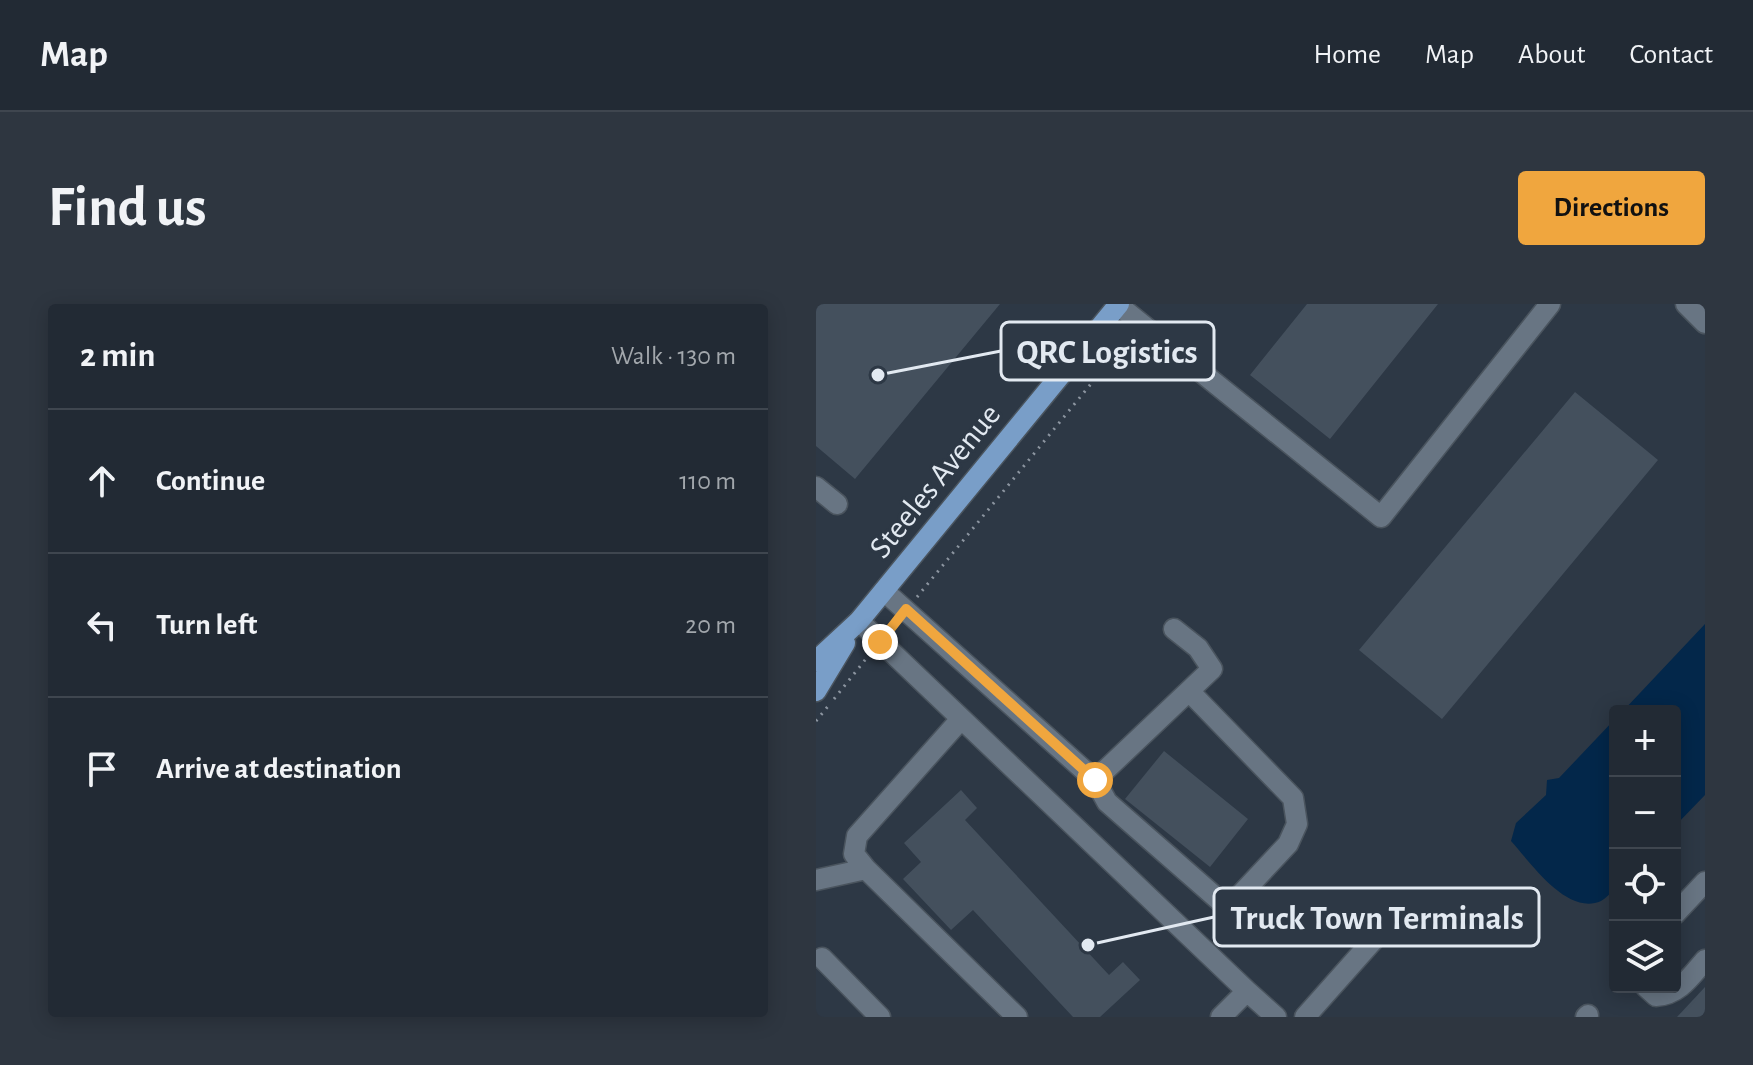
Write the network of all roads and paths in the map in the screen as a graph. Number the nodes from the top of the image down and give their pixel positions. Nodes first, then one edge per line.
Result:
1 (1550, 304) edge
2 (1686, 304) edge
3 (1118, 305) edge
4 (1140, 323) junction
5 (1705, 323) edge
6 (816, 487) edge
7 (837, 504) dead end
8 (884, 591) junction
9 (906, 609) junction
10 (859, 621) junction
11 (1174, 629) dead end
12 (880, 642) junction
13 (816, 661) edge
14 (816, 691) edge
15 (1189, 691) junction
16 (961, 719) junction
17 (816, 721) edge
18 (1095, 780) junction
19 (866, 869) junction
20 (816, 880) edge
21 (1701, 895) edge
22 (1408, 901) dead end
23 (1681, 910) edge
24 (822, 958) dead end
25 (1705, 960) edge
26 (1681, 987) edge
27 (1247, 991) junction
28 (1653, 993) edge
29 (1672, 993) edge
30 (880, 1017) edge
31 (1017, 1017) edge
32 (1221, 1017) edge
33 (1276, 1017) edge
34 (1305, 1017) edge

1 - 4 street
2 - 5 street
3 - 4 street
3 - 8 main road, Steeles Avenue
4 - 9 path
6 - 7 street
8 - 9 street
8 - 10 main road, Steeles Avenue
9 - 18 street
10 - 12 street
10 - 13 main road, Steeles Avenue
10 - 14 main road, Steeles Avenue
11 - 15 street
12 - 16 street
12 - 17 path
15 - 18 street
15 - 18 street
16 - 19 street
16 - 27 street
19 - 20 street
19 - 31 street
21 - 23 street
22 - 34 street
24 - 30 street
25 - 26 street
27 - 32 street
27 - 33 street
28 - 29 street

